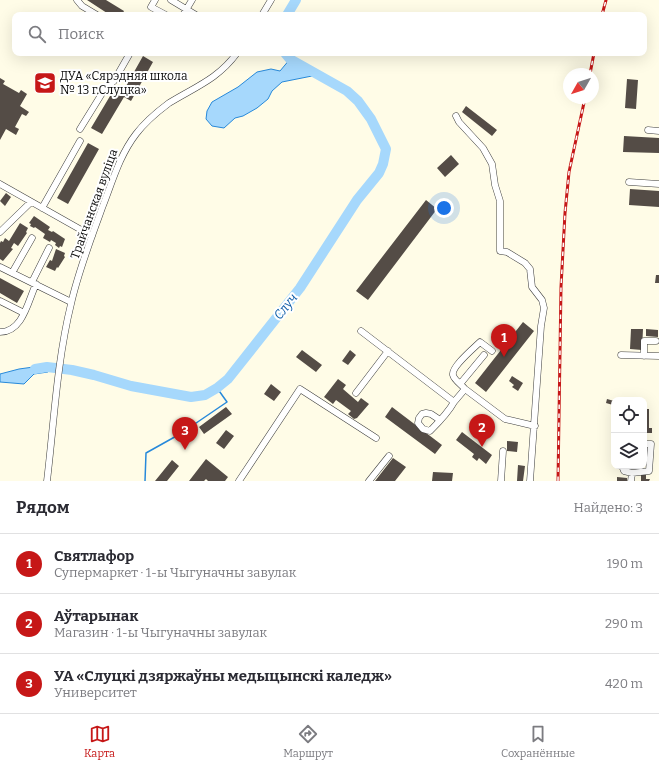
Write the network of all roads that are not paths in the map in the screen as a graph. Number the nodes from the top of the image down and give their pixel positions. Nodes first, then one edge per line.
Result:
1 (77, 0) edge
2 (155, 0) edge
3 (171, 0) edge
4 (192, 0) edge
5 (271, 0) edge
6 (92, 12) edge
7 (160, 12) edge
8 (185, 12) edge
9 (264, 12) edge
10 (128, 56) edge
11 (234, 56) edge
12 (456, 116) dead end
13 (80, 129) dead end
14 (648, 130) dead end
15 (659, 131) edge
16 (80, 141) dead end
17 (629, 182) dead end
18 (0, 184) edge
19 (659, 184) edge
20 (31, 202) junction
21 (42, 208) junction
22 (0, 232) edge
23 (92, 236) junction
24 (32, 238) dead end
25 (49, 248) dead end
26 (0, 267) edge
27 (12, 273) junction
28 (34, 283) junction
29 (0, 301) edge
30 (71, 302) junction
31 (24, 313) junction
32 (361, 331) dead end
33 (0, 332) edge
34 (656, 342) dead end
35 (388, 351) junction
36 (492, 351) dead end
37 (484, 355) dead end
38 (621, 355) dead end
39 (644, 356) junction
40 (659, 356) edge
41 (460, 384) junction
42 (465, 389) junction
43 (356, 392) dead end
44 (454, 402) junction
45 (440, 420) dead end
46 (535, 426) junction
47 (376, 438) dead end
48 (647, 444) edge
49 (503, 451) dead end
50 (389, 456) dead end
51 (623, 469) edge
52 (632, 473) junction
53 (47, 481) edge
54 (239, 481) edge
55 (369, 481) edge
56 (501, 481) edge
57 (530, 481) edge
58 (631, 481) edge

1 - 6 street
2 - 7 street
3 - 8 street
4 - 8 street
5 - 9 street
10 - 13 street
11 - 23 street, Трайчанская вуліца
12 - 46 street
14 - 15 street
16 - 21 street
17 - 19 street
18 - 20 street
20 - 21 street
20 - 22 street
21 - 23 street
23 - 30 street, Трайчанская вуліца
24 - 27 street
25 - 28 street
26 - 27 street
27 - 28 street
28 - 30 street
28 - 31 street
29 - 31 street
30 - 53 street, Трайчанская вуліца
31 - 33 street
32 - 35 street
34 - 39 street
35 - 43 street
35 - 44 street
36 - 41 street
37 - 41 street
38 - 39 street
39 - 40 street
41 - 42 street
42 - 44 street
42 - 46 street
44 - 45 street
46 - 57 street
47 - 54 street
48 - 52 street
49 - 56 street
50 - 55 street
51 - 52 street
52 - 58 street

